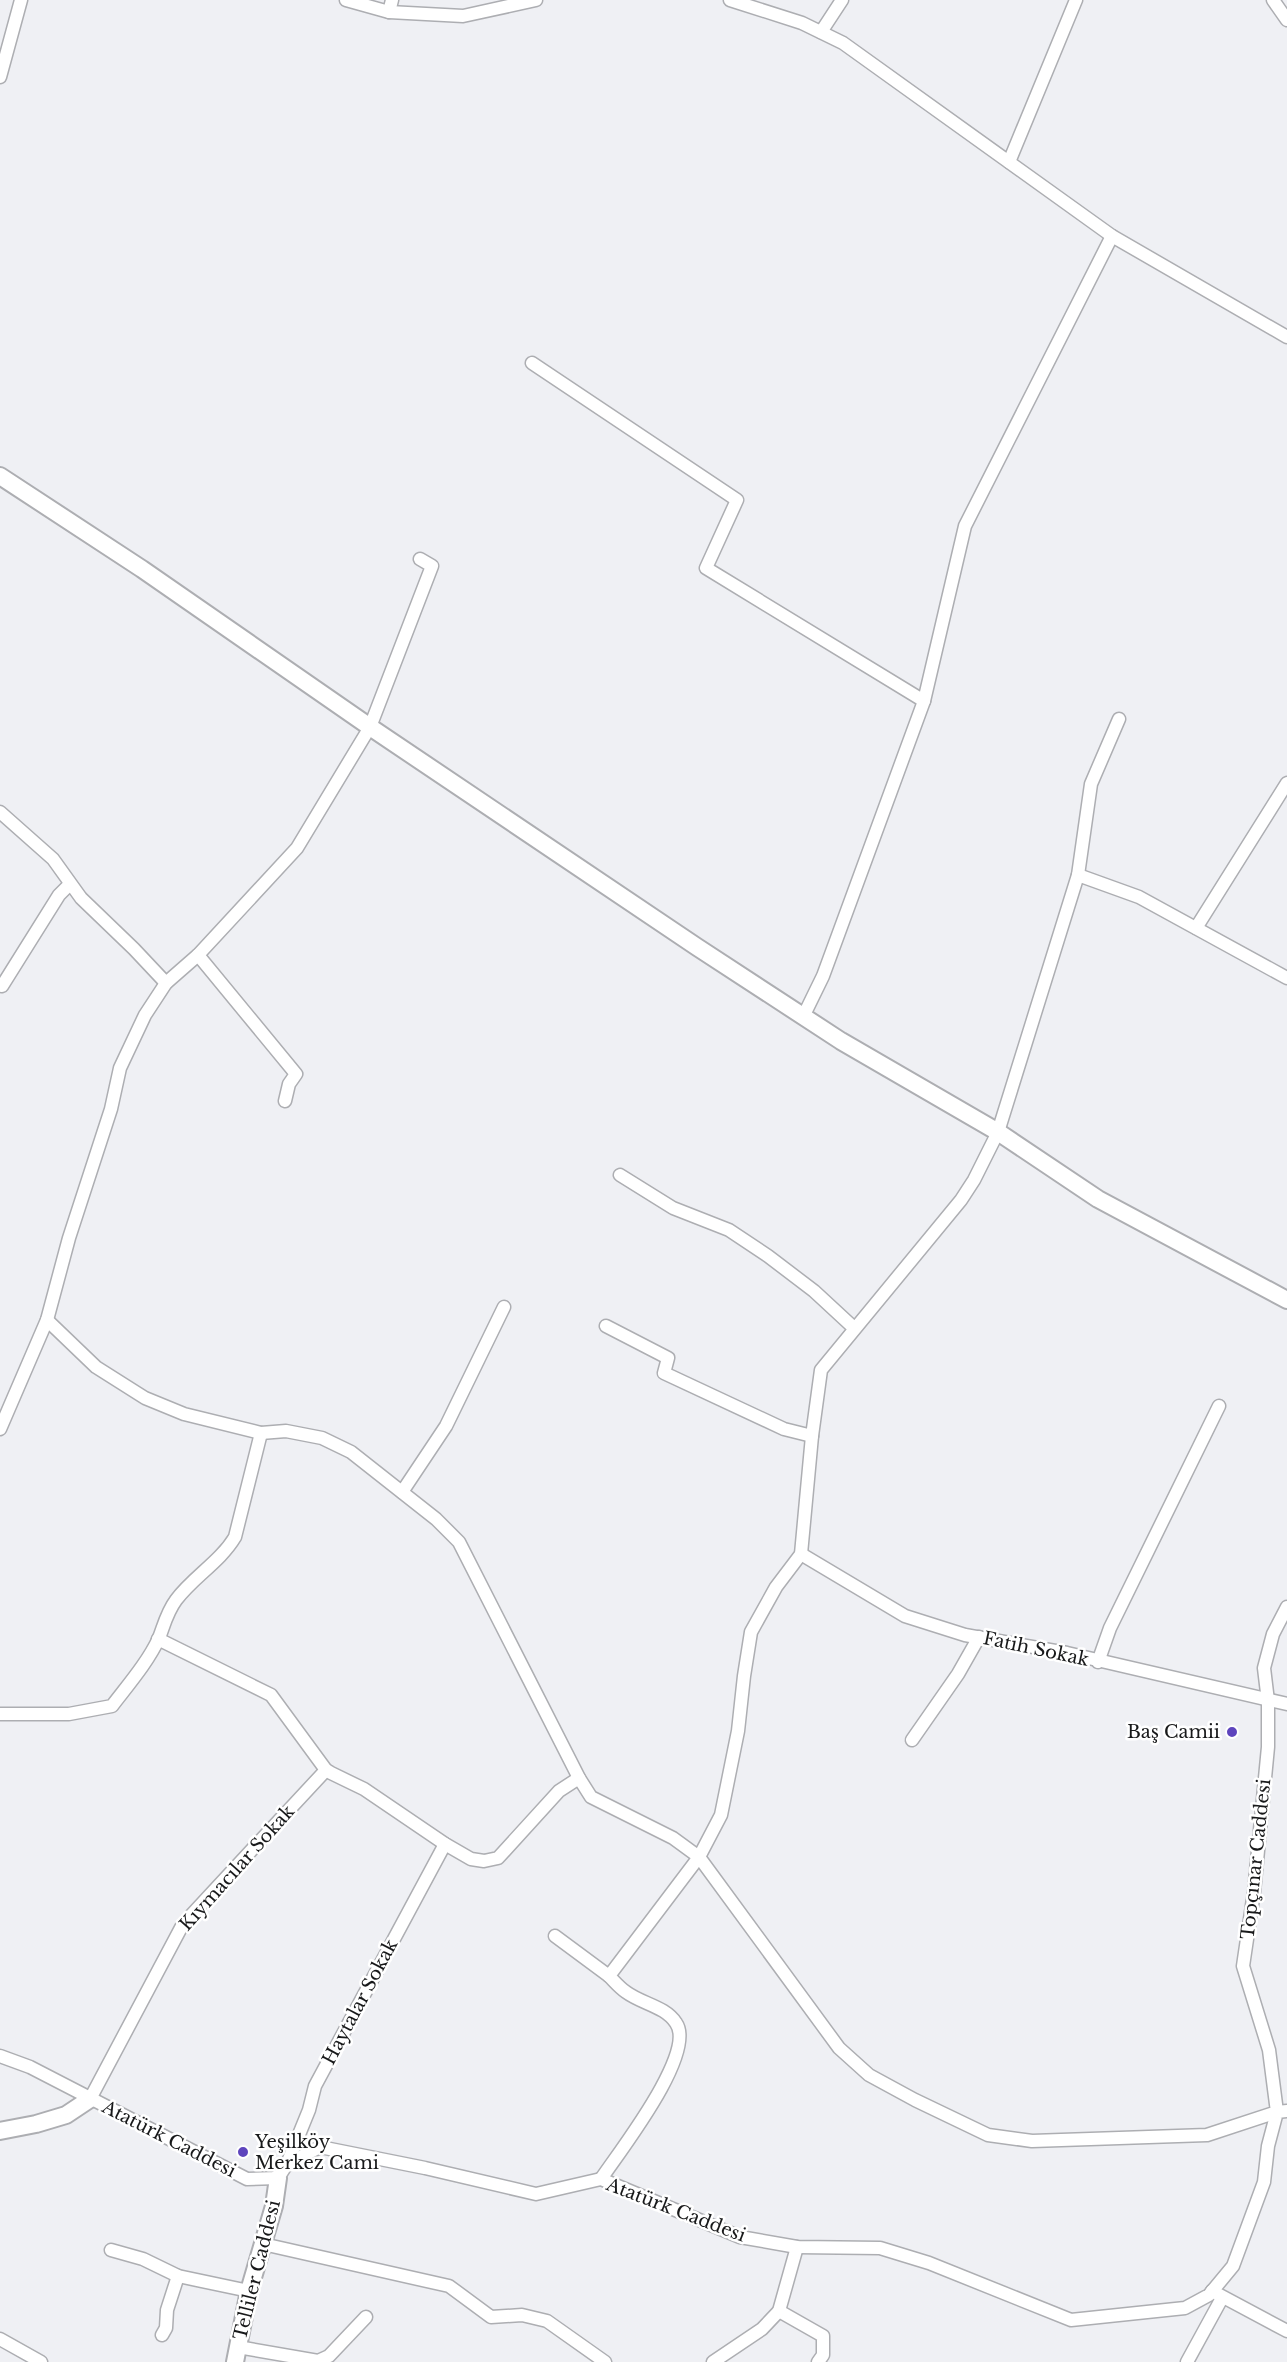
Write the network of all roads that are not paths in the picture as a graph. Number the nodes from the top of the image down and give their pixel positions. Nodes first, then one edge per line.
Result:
1 (21, 0) edge
2 (346, 0) edge
3 (536, 0) edge
4 (729, 0) edge
5 (842, 0) edge
6 (1076, 0) edge
7 (1273, 0) edge
8 (390, 6) edge
9 (1287, 20) edge
10 (821, 32) junction
11 (0, 77) edge
12 (1008, 162) junction
13 (1112, 236) junction
14 (1287, 337) edge
15 (532, 363) dead end
16 (0, 476) edge
17 (420, 559) dead end
18 (924, 701) junction
19 (1119, 719) dead end
20 (370, 727) junction
21 (1287, 783) edge
22 (0, 812) edge
23 (1078, 875) junction
24 (70, 884) junction
25 (1196, 928) junction
26 (198, 955) junction
27 (1287, 978) edge
28 (166, 983) junction
29 (2, 986) dead end
30 (803, 1017) junction
31 (285, 1101) dead end
32 (998, 1132) junction
33 (620, 1175) dead end
34 (1287, 1300) edge
35 (504, 1307) dead end
36 (47, 1320) junction
37 (606, 1326) dead end
38 (854, 1328) junction
39 (1220, 1406) dead end
40 (0, 1429) edge
41 (261, 1433) junction
42 (812, 1436) junction
43 (402, 1492) junction
44 (801, 1554) junction
45 (1287, 1607) edge
46 (979, 1638) junction
47 (158, 1639) junction
48 (1098, 1662) junction
49 (1268, 1701) junction
50 (1287, 1704) edge
51 (0, 1714) edge
52 (912, 1740) dead end
53 (326, 1770) junction
54 (579, 1778) junction
55 (445, 1844) junction
56 (699, 1857) junction
57 (555, 1936) dead end
58 (609, 1976) junction
59 (0, 2055) edge
60 (90, 2099) junction
61 (1282, 2111) edge
62 (0, 2132) edge
63 (283, 2171) junction
64 (601, 2180) junction
65 (263, 2244) junction
66 (797, 2247) junction
67 (111, 2250) dead end
68 (178, 2276) junction
69 (249, 2291) junction
70 (1217, 2295) junction
71 (779, 2311) junction
72 (366, 2317) dead end
73 (1287, 2331) edge
74 (162, 2335) dead end
75 (0, 2338) edge
76 (237, 2355) edge
77 (41, 2362) edge
78 (605, 2362) edge
79 (713, 2362) edge
80 (818, 2362) edge
81 (1187, 2362) edge

1 - 11 street
2 - 8 street
3 - 8 street
4 - 10 street
5 - 10 street
6 - 12 street
7 - 9 street
10 - 12 street
12 - 13 street
13 - 14 street
13 - 18 street
15 - 18 street
16 - 20 street
17 - 20 street
18 - 30 street
19 - 23 street
20 - 26 street
20 - 30 street
21 - 25 street
22 - 24 street
23 - 25 street
23 - 32 street
24 - 28 street
24 - 29 street
25 - 27 street
26 - 28 street
26 - 31 street
28 - 36 street
30 - 32 street
32 - 34 street
32 - 38 street
33 - 38 street
35 - 43 street
36 - 40 street
36 - 41 street
37 - 42 street
38 - 42 street
39 - 48 street
41 - 43 street
41 - 47 street
42 - 44 street
43 - 54 street
44 - 46 street, Fatih Sokak
44 - 56 street
45 - 49 street, Topçınar Caddesi
46 - 48 street, Fatih Sokak
46 - 52 street
47 - 51 street
47 - 53 street
48 - 49 street, Fatih Sokak
49 - 50 street, Fatih Sokak
49 - 61 street, Topçınar Caddesi
53 - 55 street
53 - 60 street, Kıymacılar Sokak
54 - 55 street
54 - 56 street
55 - 63 street, Haytalar Sokak
56 - 58 street
56 - 61 street
57 - 58 street
58 - 64 street
59 - 60 street, Atatürk Caddesi
60 - 62 street
60 - 63 street, Atatürk Caddesi
61 - 70 street, Atatürk Caddesi
63 - 64 street, Atatürk Caddesi
63 - 65 street, Telliler Caddesi
64 - 66 street, Atatürk Caddesi
65 - 69 street, Telliler Caddesi
65 - 78 street
66 - 70 street, Atatürk Caddesi
66 - 71 street
67 - 68 street
68 - 69 street
68 - 74 street
69 - 76 street, Telliler Caddesi
70 - 73 street
70 - 81 street
71 - 79 street
71 - 80 street
72 - 76 street
75 - 77 street

